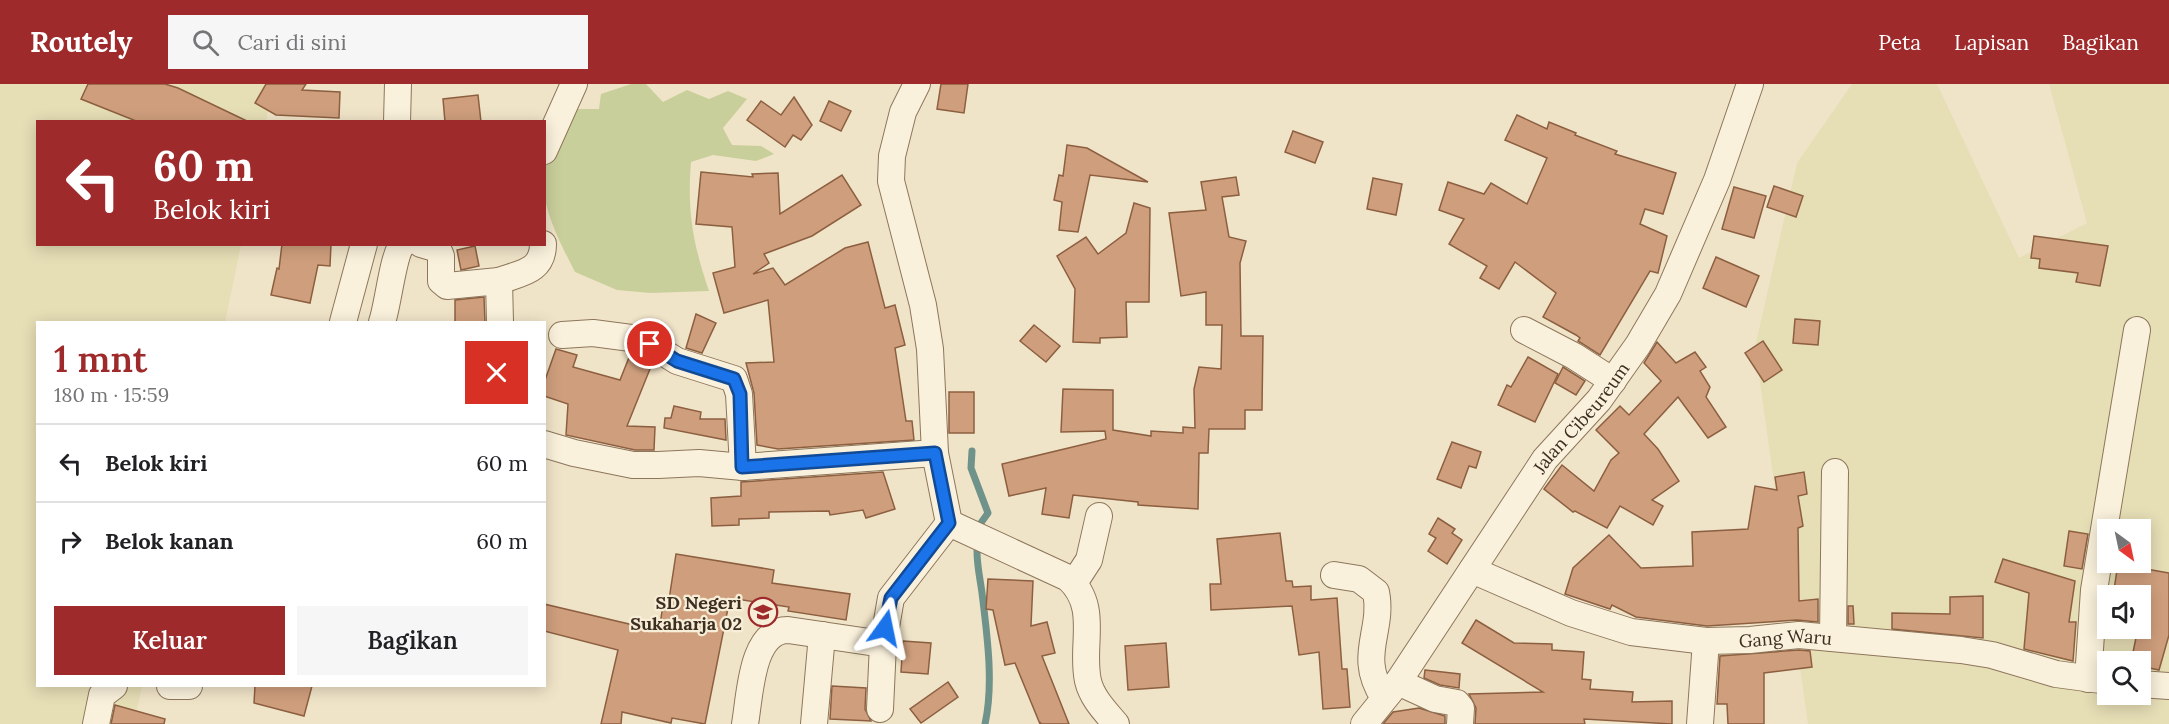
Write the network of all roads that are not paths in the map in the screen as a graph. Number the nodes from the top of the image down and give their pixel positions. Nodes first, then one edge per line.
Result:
1 (398, 84) edge
2 (574, 84) edge
3 (917, 84) edge
4 (1750, 84) edge
5 (397, 120) edge
6 (546, 147) edge
7 (363, 246) edge
8 (401, 246) edge
9 (427, 246) edge
10 (543, 246) edge
11 (499, 280) junction
12 (343, 321) edge
13 (382, 321) edge
14 (500, 321) edge
15 (1524, 330) dead end
16 (2137, 330) dead end
17 (562, 335) dead end
18 (1613, 381) junction
19 (546, 444) edge
20 (935, 453) junction
21 (742, 467) junction
22 (1835, 472) dead end
23 (1099, 516) dead end
24 (949, 523) junction
25 (1472, 570) junction
26 (1334, 575) dead end
27 (1074, 583) junction
28 (822, 635) junction
29 (1833, 638) junction
30 (1706, 641) junction
31 (883, 644) junction
32 (2097, 658) edge
33 (2097, 680) edge
34 (2151, 685) edge
35 (2169, 686) edge
36 (113, 687) edge
37 (1391, 691) junction
38 (880, 709) dead end
39 (96, 724) edge
40 (745, 724) edge
41 (814, 724) edge
42 (1116, 724) edge
43 (1364, 724) edge
44 (1460, 724) edge
45 (1700, 724) edge

1 - 5 street
2 - 6 street
3 - 20 street
4 - 18 street, Jalan Cibeureum
7 - 12 street
8 - 13 street
9 - 11 street
10 - 11 street
11 - 14 street
15 - 18 street
16 - 32 street
17 - 21 street
18 - 25 street, Jalan Cibeureum
19 - 21 street
20 - 21 street
20 - 24 street
22 - 29 street
23 - 27 street
24 - 27 street
24 - 31 street
25 - 30 street, Gang Waru
25 - 37 street, Jalan Cibeureum
26 - 37 street
27 - 42 street
28 - 31 street
28 - 40 street
28 - 41 street
29 - 30 street, Gang Waru
29 - 33 street, Gang Waru
30 - 45 street
31 - 38 street
34 - 35 street
36 - 39 street
37 - 43 street, Jalan Cibeureum
37 - 44 street

